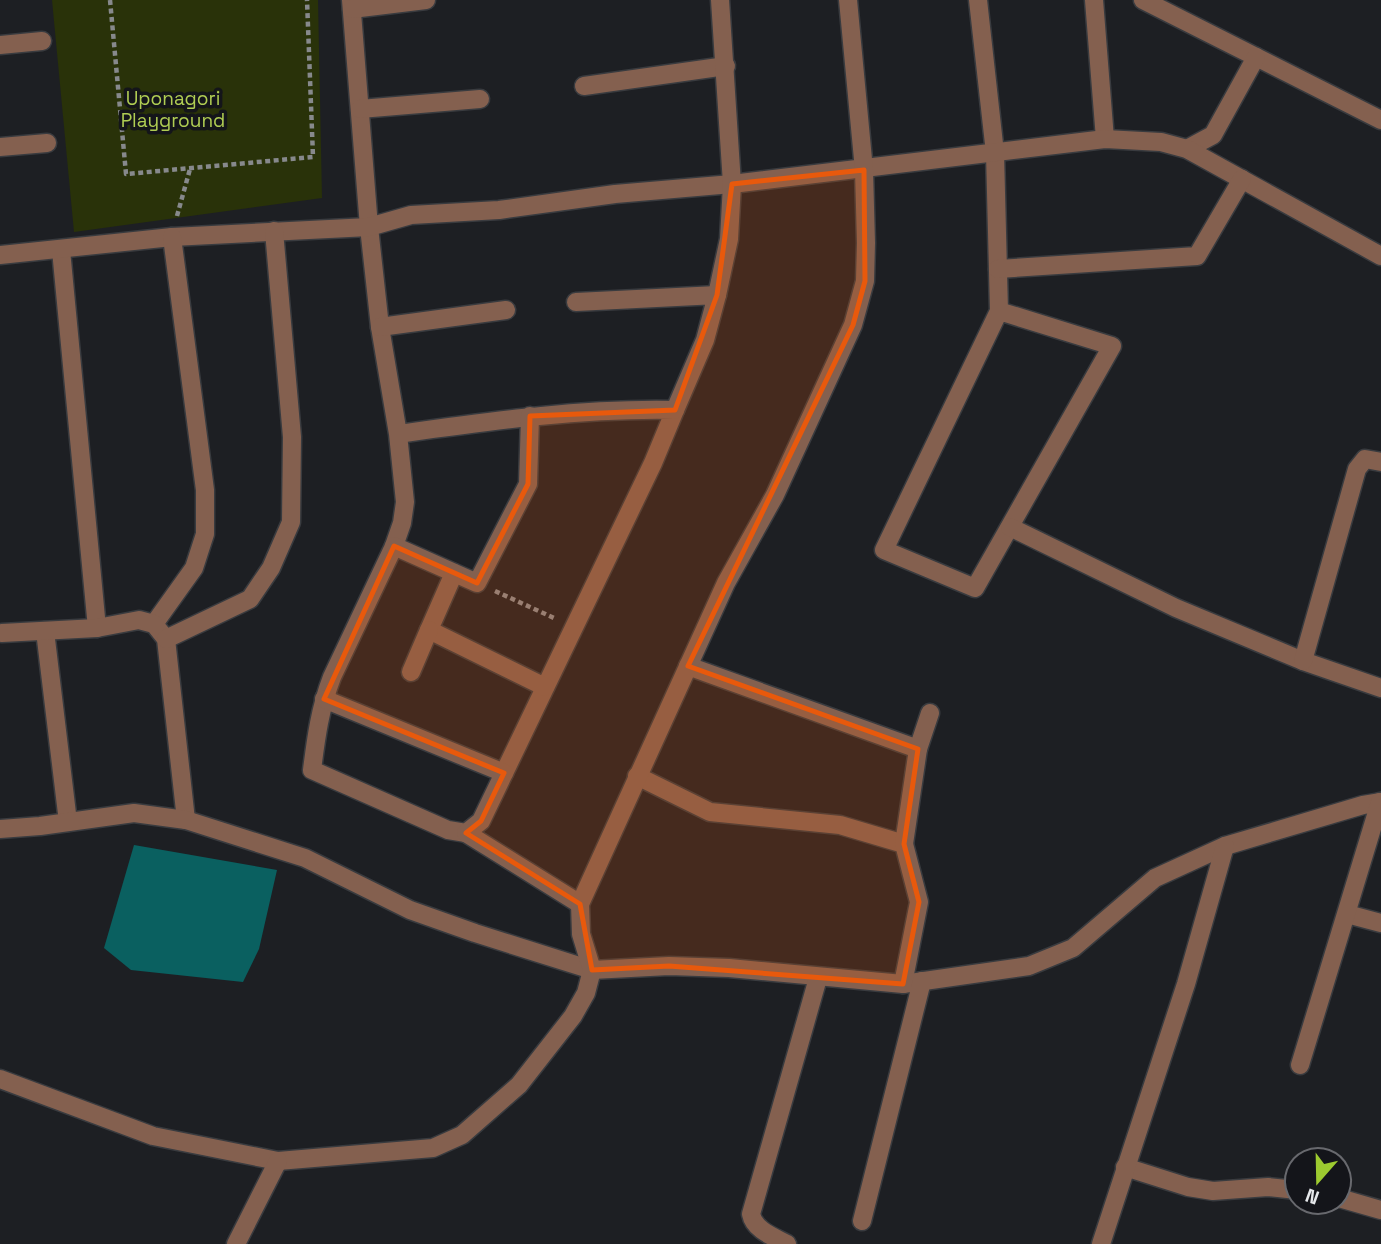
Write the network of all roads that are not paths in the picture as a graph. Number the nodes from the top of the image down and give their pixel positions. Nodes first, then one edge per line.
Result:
1 (426, 0) edge
2 (720, 0) edge
3 (848, 0) edge
4 (978, 0) edge
5 (1094, 0) edge
6 (1143, 0) edge
7 (351, 4) edge
8 (42, 41) dead end
9 (0, 45) edge
10 (1256, 57) junction
11 (726, 66) junction
12 (584, 86) dead end
13 (480, 99) dead end
14 (360, 109) junction
15 (1381, 120) edge
16 (1105, 139) junction
17 (47, 144) dead end
18 (0, 147) edge
19 (1187, 149) junction
20 (995, 153) junction
21 (864, 170) junction
22 (1241, 179) junction
23 (732, 184) junction
24 (369, 227) junction
25 (274, 231) junction
26 (172, 237) junction
27 (61, 250) junction
28 (0, 255) edge
29 (1381, 256) edge
30 (998, 269) junction
31 (717, 295) junction
32 (576, 302) dead end
33 (506, 310) dead end
34 (999, 311) junction
35 (380, 327) junction
36 (675, 410) junction
37 (530, 416) junction
38 (398, 434) junction
39 (1381, 462) edge
40 (1010, 527) junction
41 (394, 546) junction
42 (454, 573) junction
43 (154, 624) junction
44 (97, 628) junction
45 (1, 629) edge
46 (429, 630) junction
47 (45, 631) junction
48 (166, 639) junction
49 (1303, 661) junction
50 (688, 666) junction
51 (411, 672) dead end
52 (545, 687) junction
53 (1381, 688) edge
54 (324, 699) junction
55 (930, 713) dead end
56 (918, 748) junction
57 (504, 773) junction
58 (637, 776) junction
59 (1381, 802) edge
60 (186, 820) junction
61 (68, 822) junction
62 (0, 829) edge
63 (466, 833) junction
64 (905, 844) junction
65 (1225, 846) junction
66 (580, 904) junction
67 (1346, 914) junction
68 (1381, 923) edge
69 (592, 970) junction
70 (818, 978) junction
71 (922, 981) junction
72 (903, 984) junction
73 (1300, 1065) dead end
74 (0, 1079) edge
75 (278, 1161) junction
76 (1125, 1167) junction
77 (1283, 1188) edge
78 (1353, 1202) edge
79 (1381, 1210) edge
80 (862, 1221) dead end
81 (236, 1244) edge
82 (788, 1244) edge
83 (1101, 1244) edge

1 - 7 street
2 - 11 street
3 - 21 street
4 - 20 street
5 - 16 street
6 - 10 street
7 - 14 street
8 - 9 street
10 - 15 street
10 - 19 street
11 - 12 street
11 - 23 street
13 - 14 street
14 - 24 street
16 - 19 street
16 - 20 street
17 - 18 street
19 - 22 street
20 - 21 street
20 - 30 street
21 - 23 street
21 - 50 street
22 - 29 street
22 - 30 street
23 - 24 street
23 - 31 street
24 - 25 street
24 - 35 street
25 - 26 street
25 - 48 street
26 - 27 street
26 - 43 street
27 - 28 street
27 - 44 street
30 - 34 street
31 - 32 street
31 - 36 street
33 - 35 street
34 - 40 street
34 - 40 street
35 - 38 street
36 - 37 street
36 - 52 street
37 - 38 street
37 - 42 street
38 - 41 street
39 - 49 street
40 - 49 street
41 - 42 street
41 - 54 street
42 - 46 street
43 - 44 street
43 - 48 street
44 - 47 street
45 - 47 street
46 - 51 street
46 - 52 street
47 - 61 street
48 - 60 street
49 - 53 street
50 - 56 street
50 - 58 street
52 - 57 street
54 - 57 street
54 - 63 street
55 - 56 street
56 - 64 street
57 - 63 street
58 - 64 street
58 - 66 street
59 - 65 street
59 - 67 street
60 - 61 street
60 - 69 street
61 - 62 street
63 - 66 street
64 - 72 street
65 - 71 street
65 - 76 street
66 - 69 street
67 - 68 street
67 - 73 street
69 - 70 street
69 - 75 street
70 - 72 street
70 - 82 street
71 - 72 street
71 - 80 street
74 - 75 street
75 - 81 street
76 - 77 street
76 - 83 street
78 - 79 street

